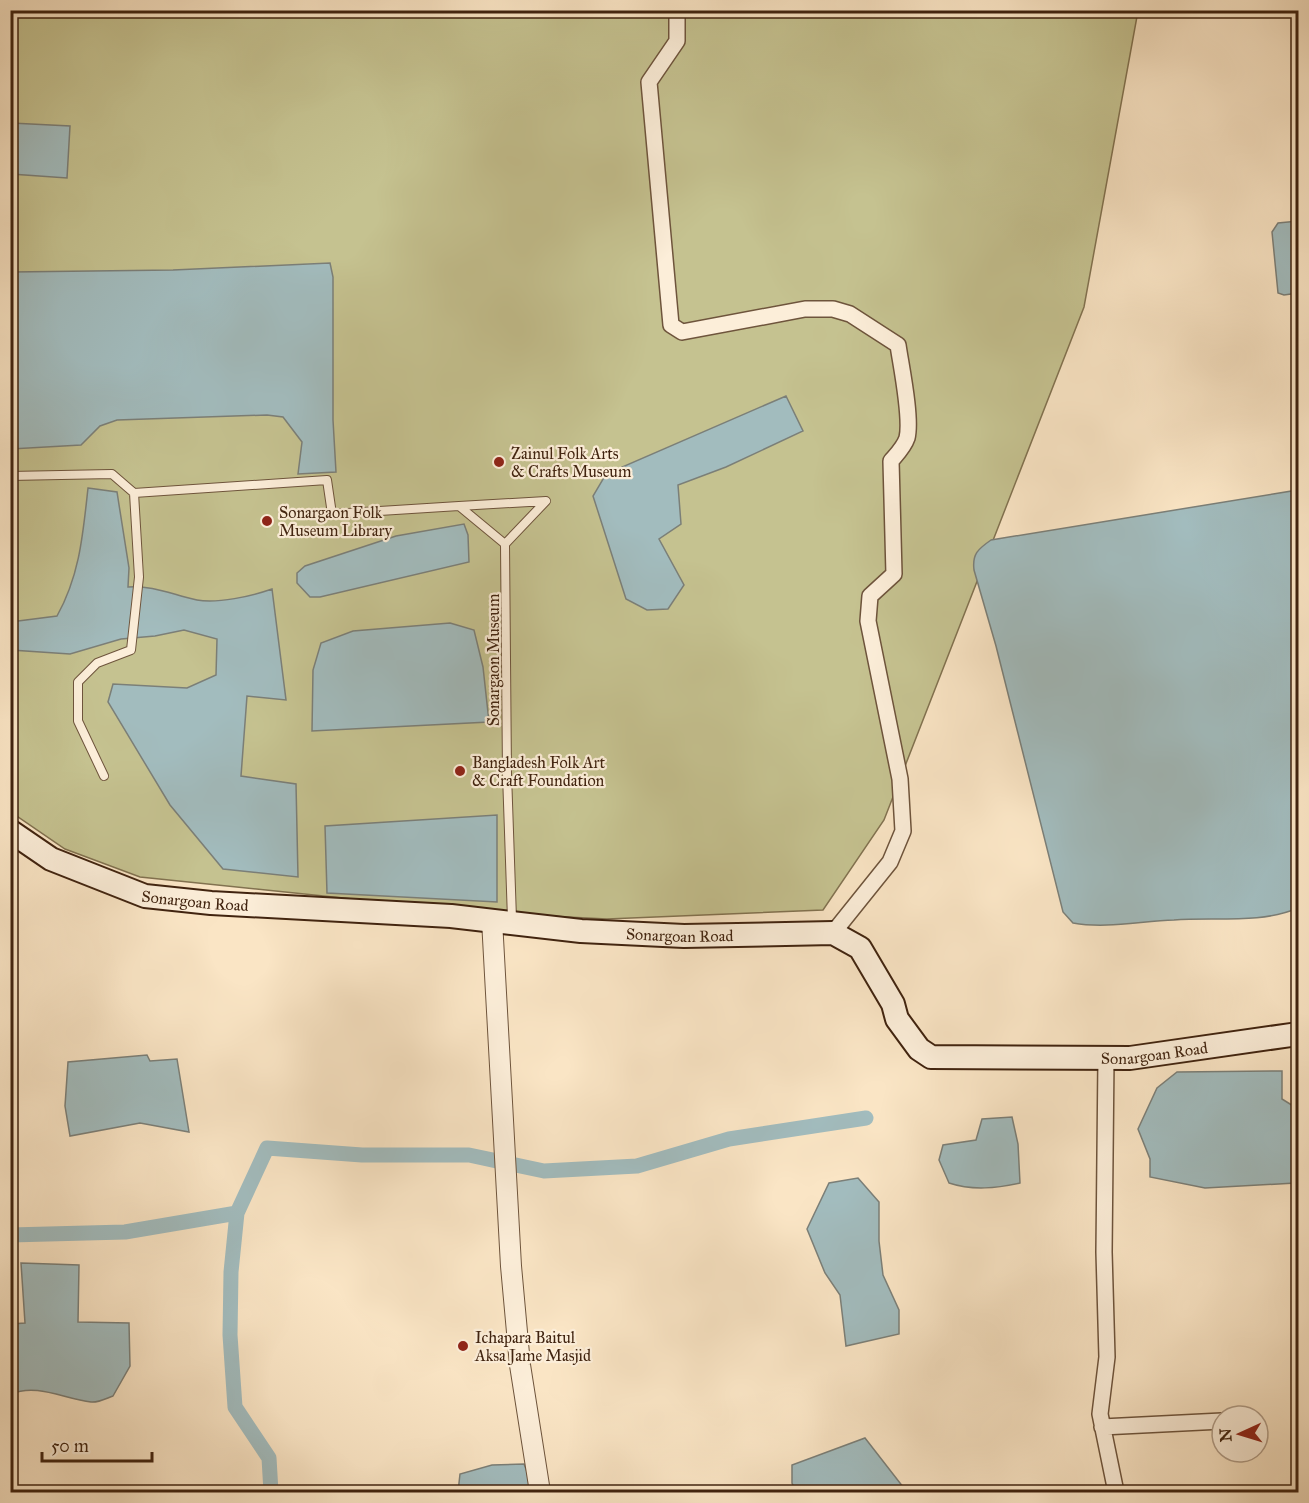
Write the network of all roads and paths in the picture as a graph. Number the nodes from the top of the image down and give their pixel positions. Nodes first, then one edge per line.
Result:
1 (677, 10) edge
2 (10, 476) edge
3 (134, 493) junction
4 (459, 506) junction
5 (505, 544) junction
6 (104, 776) dead end
7 (10, 831) edge
8 (502, 920) junction
9 (833, 933) junction
10 (1299, 1034) edge
11 (1106, 1058) junction
12 (1210, 1422) edge
13 (1102, 1427) junction
14 (540, 1492) edge
15 (1116, 1492) edge

1 - 9 street
2 - 3 lane
3 - 4 lane
3 - 6 lane
4 - 5 lane
4 - 5 lane
5 - 8 lane, Sonargaon Museum
7 - 8 main road, Sonargoan Road
8 - 9 main road, Sonargoan Road
8 - 14 street
9 - 11 main road, Sonargoan Road
10 - 11 main road, Sonargoan Road
11 - 13 street
12 - 13 street
13 - 15 street

